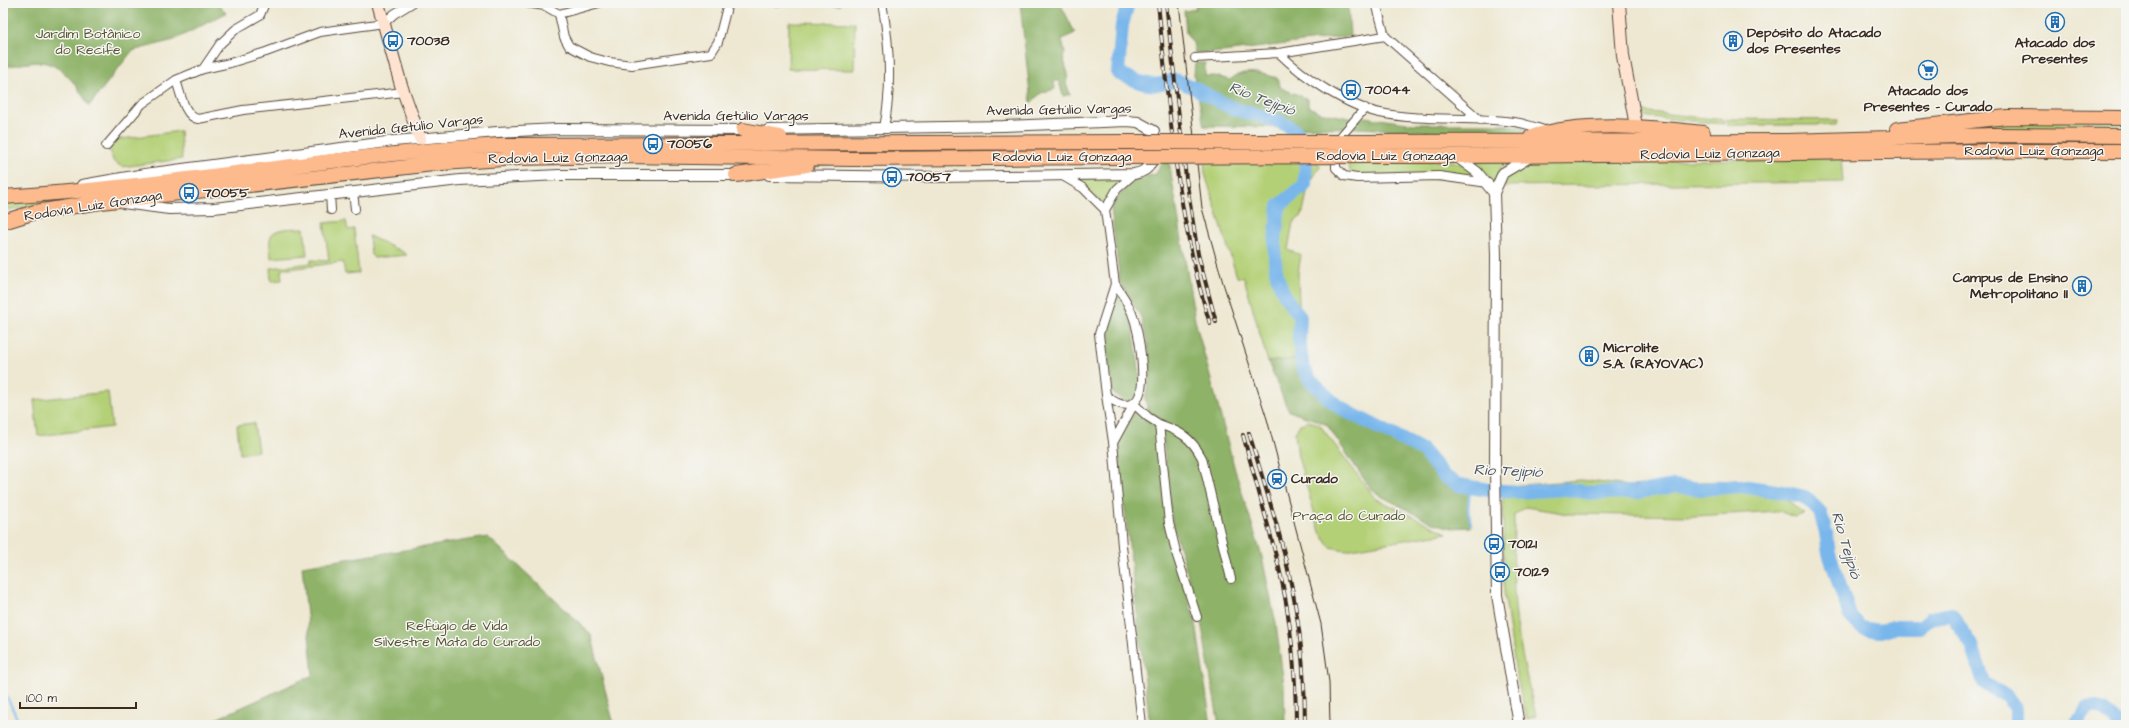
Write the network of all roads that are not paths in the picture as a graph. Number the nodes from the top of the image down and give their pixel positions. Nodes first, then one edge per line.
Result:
1 (265, 3) edge
2 (378, 3) edge
3 (412, 3) edge
4 (526, 3) edge
5 (599, 3) edge
6 (728, 3) edge
7 (882, 3) edge
8 (1376, 3) edge
9 (1618, 3) edge
10 (559, 14) junction
11 (384, 23) junction
12 (1385, 36) junction
13 (1279, 52) junction
14 (1195, 58) dead end
15 (203, 68) junction
16 (176, 80) junction
17 (404, 92) junction
18 (1365, 108) junction
19 (2126, 118) edge
20 (1480, 120) junction
21 (1636, 126) junction
22 (884, 128) junction
23 (743, 130) junction
24 (1549, 132) junction
25 (2126, 136) edge
26 (420, 138) junction
27 (1838, 139) junction
28 (1787, 141) junction
29 (810, 142) junction
30 (1517, 142) junction
31 (106, 146) dead end
32 (1365, 149) junction
33 (2126, 151) edge
34 (1532, 156) junction
35 (1457, 157) junction
36 (853, 159) junction
37 (1134, 174) junction
38 (736, 175) junction
39 (1060, 175) junction
40 (1488, 183) junction
41 (353, 192) junction
42 (1494, 193) junction
43 (330, 194) junction
44 (30, 196) junction
45 (3, 197) edge
46 (109, 202) junction
47 (355, 209) dead end
48 (331, 210) dead end
49 (1105, 210) junction
50 (3, 222) edge
51 (1115, 284) junction
52 (1106, 395) junction
53 (1134, 404) junction
54 (1159, 424) junction
55 (1113, 442) junction
56 (1231, 579) dead end
57 (1197, 617) dead end
58 (1142, 725) edge
59 (1519, 725) edge

1 - 15 street
2 - 11 main road
3 - 11 street
4 - 10 street
5 - 10 street
6 - 10 street
7 - 22 street
8 - 12 street
9 - 21 main road
11 - 15 street
11 - 17 main road
12 - 13 street
12 - 20 street
13 - 14 street
13 - 18 street
15 - 16 street
16 - 17 street
16 - 31 street
17 - 26 main road
18 - 20 street
18 - 40 street
19 - 27 highway
20 - 24 street
21 - 24 highway
21 - 28 highway
22 - 23 street, Avenida Getúlio Vargas
22 - 37 street, Avenida Getúlio Vargas
23 - 26 street, Avenida Getúlio Vargas
23 - 29 highway
24 - 30 highway
25 - 27 highway, Rodovia Luiz Gonzaga
26 - 44 street, Avenida Getúlio Vargas
27 - 28 highway, Rodovia Luiz Gonzaga
28 - 30 highway, Rodovia Luiz Gonzaga
29 - 32 highway, Rodovia Luiz Gonzaga, bridge
29 - 44 highway, Rodovia Luiz Gonzaga
30 - 32 highway, Rodovia Luiz Gonzaga
32 - 35 highway, Rodovia Luiz Gonzaga
32 - 36 highway, Rodovia Luiz Gonzaga, bridge
33 - 34 highway, Rodovia Luiz Gonzaga
34 - 35 highway, Rodovia Luiz Gonzaga
34 - 42 street
35 - 40 street
36 - 38 highway
36 - 46 highway, Rodovia Luiz Gonzaga
37 - 39 street, Avenida Getúlio Vargas
37 - 49 street
38 - 39 street, Avenida Getúlio Vargas
38 - 41 street, Avenida Getúlio Vargas
39 - 49 street
40 - 42 street
41 - 43 street, Avenida Getúlio Vargas
41 - 47 street
42 - 59 street
43 - 46 street, Avenida Getúlio Vargas
43 - 48 street
44 - 45 highway, Rodovia Luiz Gonzaga
46 - 50 highway, Rodovia Luiz Gonzaga
49 - 51 street
51 - 52 street
51 - 53 street
52 - 53 street
52 - 55 street
53 - 54 street
53 - 55 street
54 - 56 street
54 - 57 street
55 - 58 street

